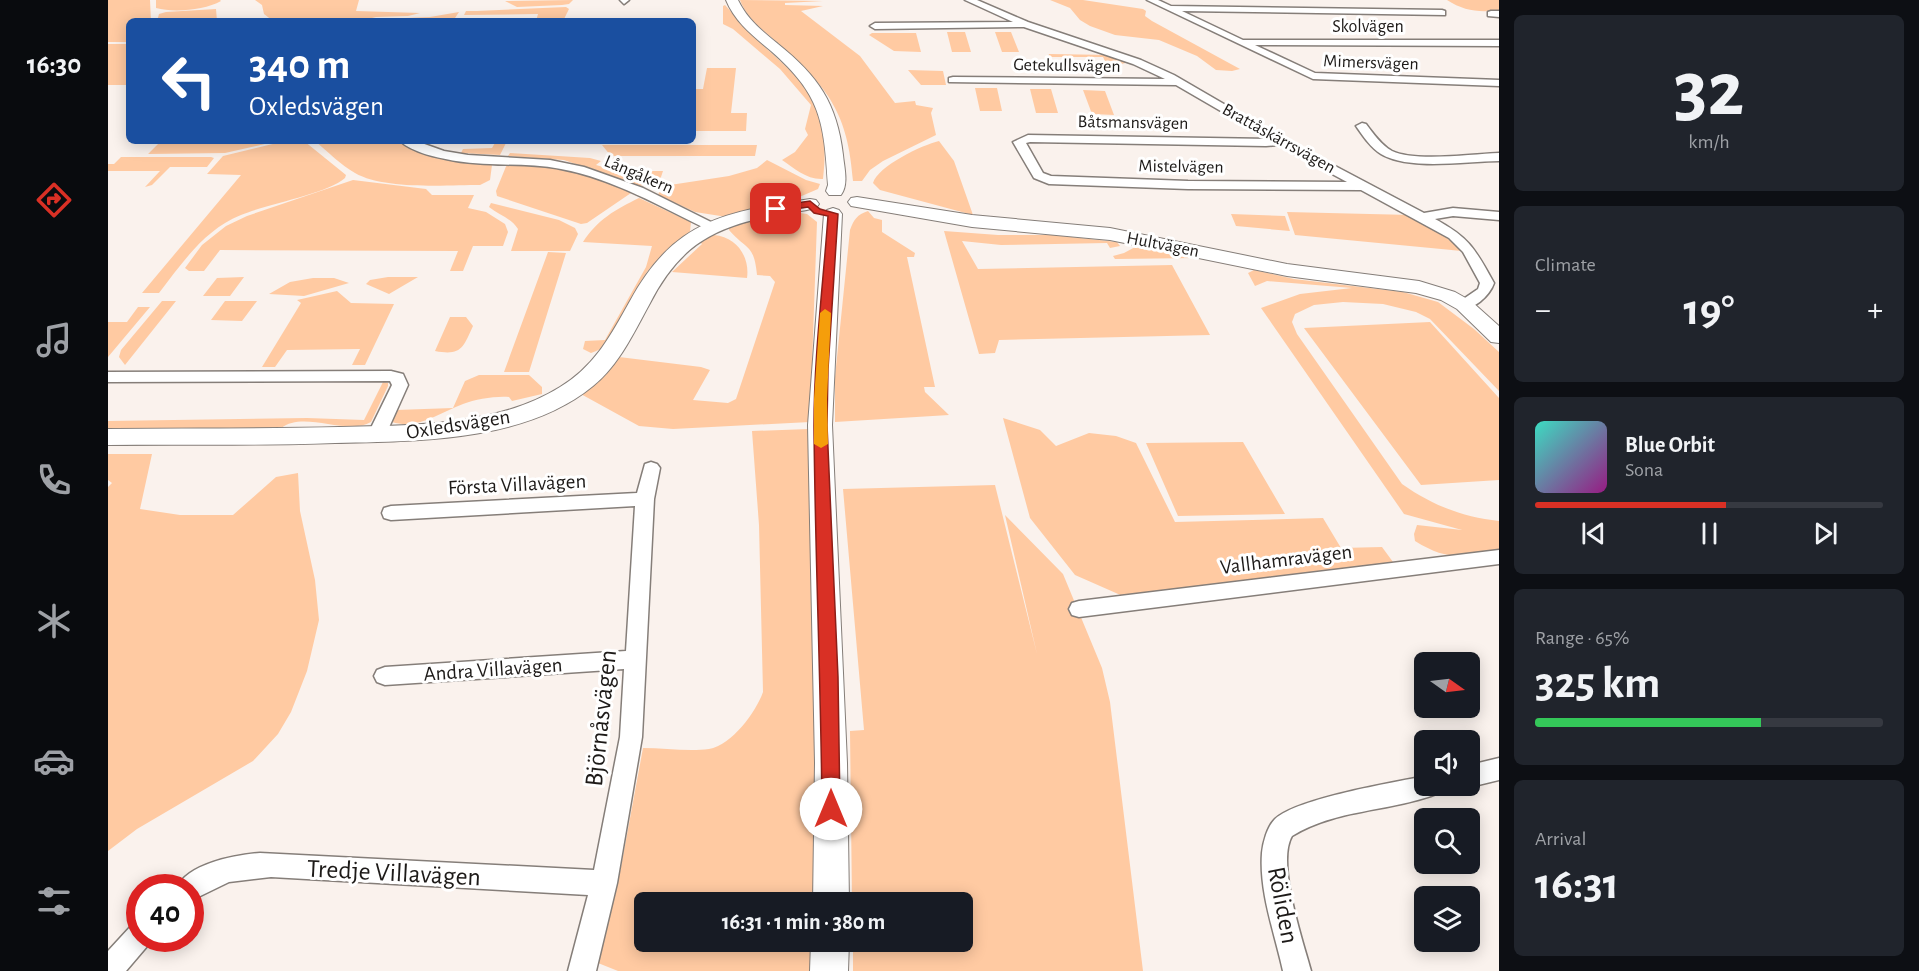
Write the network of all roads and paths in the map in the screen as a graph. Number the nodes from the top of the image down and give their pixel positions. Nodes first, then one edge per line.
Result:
1 (732, 0) edge
2 (969, 0) edge
3 (1151, 0) edge
4 (1357, 0) edge
5 (1170, 8) junction
6 (1368, 12) junction
7 (1442, 13) dead end
8 (1376, 19) dead end
9 (1024, 24) junction
10 (875, 26) dead end
11 (1392, 35) dead end
12 (1238, 42) junction
13 (1400, 43) junction
14 (1499, 43) edge
15 (953, 80) dead end
16 (1180, 81) junction
17 (1495, 83) edge
18 (1499, 93) edge
19 (1362, 126) dead end
20 (1021, 140) joint
21 (1280, 141) junction
22 (414, 144) edge
23 (1499, 157) edge
24 (1366, 186) junction
25 (834, 203) junction
26 (1499, 216) edge
27 (1425, 217) junction
28 (714, 227) junction
29 (1464, 305) junction
30 (1499, 337) edge
31 (108, 377) edge
32 (378, 434) junction
33 (108, 436) edge
34 (651, 468) dead end
35 (645, 499) junction
36 (391, 513) dead end
37 (1499, 557) edge
38 (1079, 609) dead end
39 (637, 659) junction
40 (385, 676) dead end
41 (1499, 769) edge
42 (1480, 774) edge
43 (1414, 789) edge
44 (204, 879) edge
45 (604, 883) junction
46 (831, 892) edge
47 (126, 950) edge
48 (830, 952) edge
49 (108, 971) edge
50 (582, 971) edge
51 (829, 971) edge
52 (1297, 971) edge

1 - 25 street
2 - 9 street, Brattåskärrsvägen
3 - 5 street, Mimersvägen
4 - 6 street
5 - 6 street
5 - 12 street, Mimersvägen
6 - 7 street
6 - 8 street
9 - 10 street
9 - 16 street, Brattåskärrsvägen
11 - 13 street
12 - 13 street, Skolvägen
12 - 17 street, Mimersvägen
13 - 14 street, Skolvägen
15 - 16 street, Getekullsvägen
16 - 21 street, Brattåskärrsvägen
17 - 18 street
19 - 23 street
20 - 21 street, Båtsmansvägen
20 - 24 street, Mistelvägen
21 - 24 street, Brattåskärrsvägen
22 - 28 street, Långåkern
24 - 27 street, Brattåskärrsvägen
25 - 28 street, Oxledsvägen
25 - 29 street, Hultvägen
25 - 46 street
26 - 27 street
27 - 29 street, Brattåskärrsvägen
28 - 32 street, Oxledsvägen
29 - 30 street
31 - 32 street, Oxledsvägen
32 - 33 street, Oxledsvägen
34 - 35 street, Björnåsvägen
35 - 36 street, Första Villavägen
35 - 39 street, Björnåsvägen
37 - 38 street, Vallhamravägen
39 - 40 street, Andra Villavägen
39 - 45 street, Björnåsvägen
41 - 42 street
43 - 52 street, Röliden
44 - 45 street, Tredje Villavägen
45 - 50 street, Björnåsvägen
47 - 49 street
48 - 51 street

